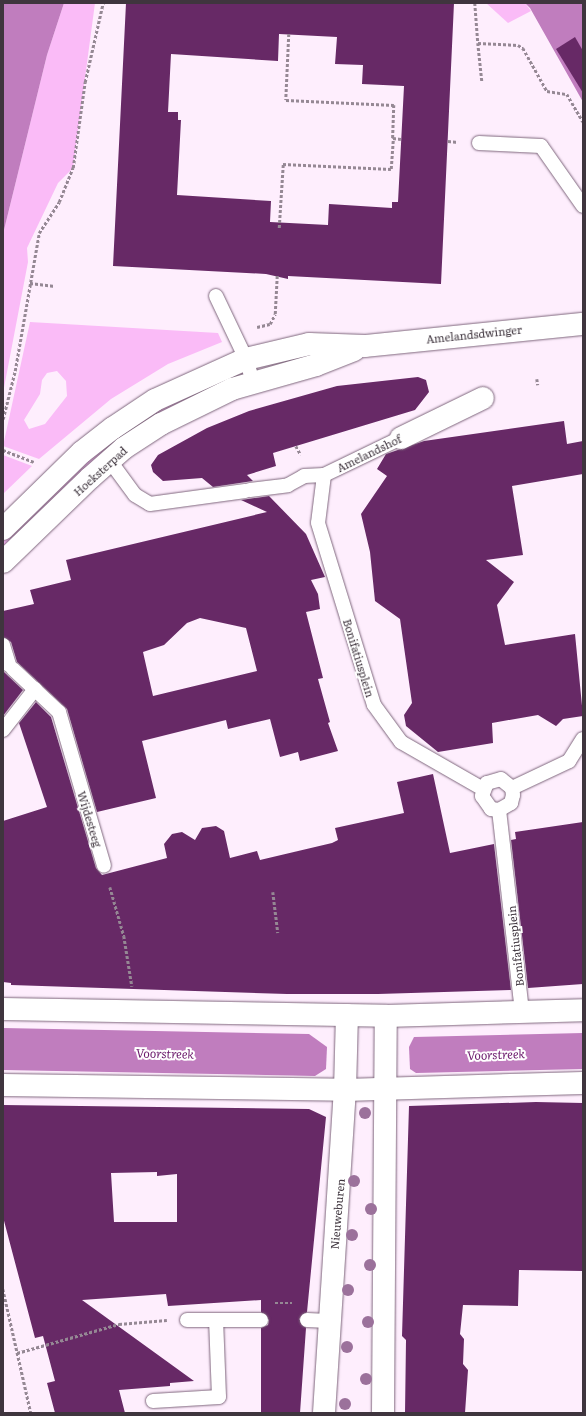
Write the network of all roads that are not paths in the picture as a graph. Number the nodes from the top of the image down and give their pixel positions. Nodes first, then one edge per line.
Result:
1 (479, 143) dead end
2 (583, 206) edge
3 (216, 296) dead end
4 (583, 324) edge
5 (365, 346) junction
6 (246, 359) junction
7 (253, 382) junction
8 (210, 398) joint
9 (483, 398) dead end
10 (401, 438) joint
11 (110, 461) junction
12 (324, 475) junction
13 (3, 529) edge
14 (3, 562) edge
15 (3, 645) edge
16 (36, 689) junction
17 (3, 730) edge
18 (583, 739) edge
19 (483, 788) junction
20 (512, 788) junction
21 (499, 810) junction
22 (104, 866) road end
23 (3, 1009) edge
24 (583, 1010) edge
25 (522, 1011) junction
26 (347, 1015) junction
27 (386, 1016) junction
28 (583, 1083) edge
29 (3, 1084) edge
30 (386, 1089) junction
31 (345, 1090) junction
32 (187, 1320) road end
33 (216, 1320) junction
34 (261, 1320) dead end
35 (307, 1320) dead end
36 (328, 1321) junction
37 (153, 1402) dead end
38 (324, 1413) edge
39 (383, 1413) edge

1 - 2 lane
3 - 6 lane
4 - 5 street, Amelandsdwinger
5 - 6 street, Amelandsdwinger
5 - 7 street, Amelandsdwinger
6 - 7 lane
6 - 13 street, Amelandsdwinger
7 - 8 street, Amelandsdwinger
8 - 11 street, Hoeksterpad
9 - 10 street, Amelandshof
10 - 12 lane, Amelandshof
11 - 12 lane, Amelandshof
11 - 14 street, Hoeksterpad
12 - 19 lane, Bonifatiusplein
15 - 16 lane, Wijdesteeg
16 - 17 lane
16 - 22 lane, Wijdesteeg
18 - 20 lane
19 - 20 lane
19 - 21 lane
20 - 21 lane
21 - 25 lane, Bonifatiusplein
23 - 26 street
24 - 25 street
25 - 27 street
26 - 27 street
26 - 31 street, Nieuweburen
27 - 30 street
28 - 30 street
29 - 31 street
30 - 31 street
30 - 39 street
31 - 36 street, Nieuweburen
32 - 33 lane
33 - 34 lane
33 - 37 lane
35 - 36 lane
36 - 38 street, Nieuweburen

